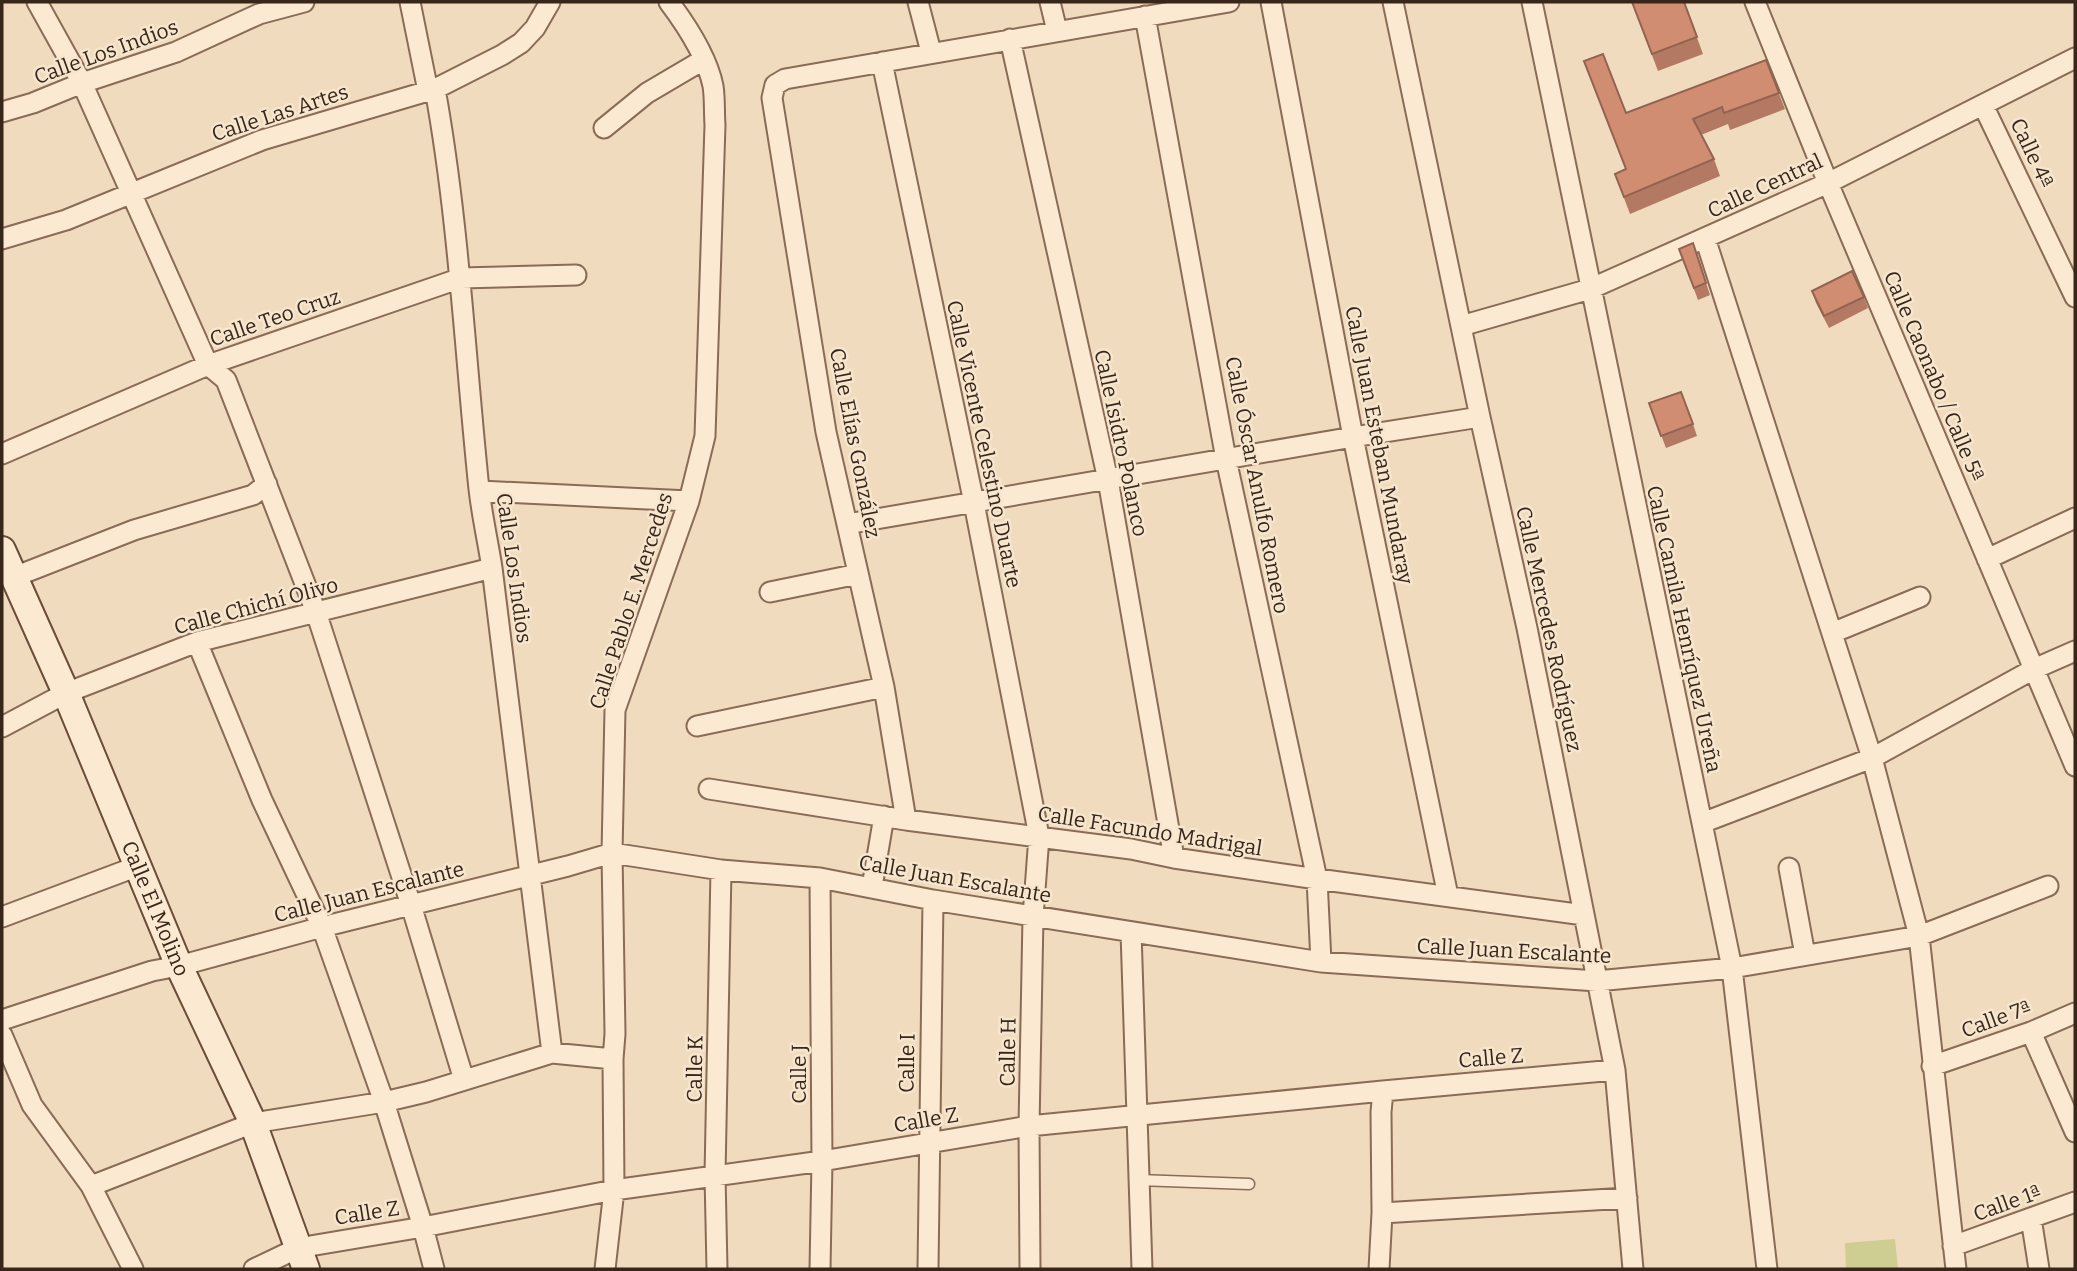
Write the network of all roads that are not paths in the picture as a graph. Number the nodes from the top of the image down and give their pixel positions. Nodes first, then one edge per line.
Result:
1 (37, 2) edge
2 (304, 2) edge
3 (410, 2) edge
4 (550, 2) edge
5 (669, 2) edge
6 (918, 2) edge
7 (1050, 2) edge
8 (1229, 2) edge
9 (1271, 2) edge
10 (1393, 2) edge
11 (1532, 2) edge
12 (1756, 2) edge
13 (1183, 6) edge
14 (1145, 16) junction
15 (1057, 31) junction
16 (1010, 39) junction
17 (931, 52) junction
18 (2075, 58) edge
19 (704, 60) junction
20 (882, 62) junction
21 (82, 83) junction
22 (432, 90) junction
23 (1983, 104) junction
24 (2, 112) edge
25 (604, 128) dead end
26 (1828, 183) junction
27 (133, 194) junction
28 (1705, 238) junction
29 (2, 239) edge
30 (576, 275) dead end
31 (461, 278) junction
32 (2072, 284) edge
33 (1590, 289) junction
34 (1461, 327) junction
35 (208, 365) junction
36 (1480, 417) junction
37 (1353, 437) junction
38 (2, 454) edge
39 (1226, 459) junction
40 (1108, 480) junction
41 (267, 484) junction
42 (480, 491) junction
43 (689, 501) junction
44 (974, 503) junction
45 (2075, 518) edge
46 (846, 524) junction
47 (2, 550) edge
48 (1987, 559) junction
49 (492, 568) junction
50 (858, 574) junction
51 (14, 577) junction
52 (770, 592) dead end
53 (1920, 597) dead end
54 (316, 612) junction
55 (1832, 634) junction
56 (197, 642) junction
57 (2075, 651) edge
58 (2034, 669) junction
59 (884, 687) junction
60 (66, 694) junction
61 (697, 726) dead end
62 (2, 727) edge
63 (1872, 758) junction
64 (2075, 766) edge
65 (709, 789) dead end
66 (884, 816) junction
67 (906, 820) junction
68 (1702, 823) junction
69 (1039, 836) junction
70 (612, 853) junction
71 (1174, 858) junction
72 (138, 866) junction
73 (1789, 868) dead end
74 (722, 870) junction
75 (531, 875) junction
76 (820, 878) junction
77 (1317, 880) junction
78 (2048, 886) dead end
79 (872, 887) junction
80 (1448, 896) junction
81 (933, 900) junction
82 (411, 905) junction
83 (1584, 915) junction
84 (1034, 916) junction
85 (2, 917) edge
86 (322, 927) junction
87 (1131, 932) junction
88 (1919, 936) junction
89 (1805, 956) junction
90 (1321, 962) junction
91 (179, 966) junction
92 (1732, 968) junction
93 (1597, 981) junction
94 (2075, 1013) edge
95 (2, 1020) edge
96 (2031, 1032) junction
97 (2, 1035) edge
98 (552, 1053) junction
99 (612, 1059) junction
100 (1932, 1066) junction
101 (1615, 1070) junction
102 (464, 1080) junction
103 (1383, 1091) junction
104 (384, 1102) junction
105 (1136, 1116) junction
106 (253, 1123) junction
107 (1029, 1126) junction
108 (2075, 1132) edge
109 (928, 1142) junction
110 (822, 1161) junction
111 (715, 1175) junction
112 (1138, 1180) junction
113 (1250, 1184) dead end
114 (91, 1186) junction
115 (614, 1190) junction
116 (1627, 1198) junction
117 (2075, 1202) edge
118 (1382, 1213) junction
119 (2031, 1218) junction
120 (423, 1227) junction
121 (1953, 1246) junction
122 (302, 1259) edge
123 (133, 1269) edge
124 (254, 1269) edge
125 (434, 1269) edge
126 (605, 1269) edge
127 (717, 1269) edge
128 (820, 1269) edge
129 (928, 1269) edge
130 (1030, 1269) edge
131 (1142, 1269) edge
132 (1379, 1269) edge
133 (1629, 1269) edge
134 (1767, 1269) edge
135 (1956, 1269) edge
136 (2039, 1269) edge

1 - 21 street
2 - 21 street, Calle Los Indios
3 - 22 street, Calle Los Indios
4 - 22 street, Calle Las Artes
5 - 19 street, Calle Pablo E. Mercedes
6 - 17 street
7 - 15 street
8 - 13 street
9 - 37 street, Calle Juan Esteban Mundaray
10 - 34 street, Calle Mercedes Rodríguez
11 - 33 street, Calle Camila Henríquez Ureña
12 - 26 street, Calle Caonabo / Calle 5ª
13 - 14 street
14 - 15 street
14 - 39 street, Calle Óscar Anulfo Romero
15 - 16 street
16 - 17 street
16 - 40 street, Calle Isidro Polanco
17 - 20 street
18 - 23 street, Calle Central
19 - 25 street
19 - 43 street, Calle Pablo E. Mercedes
20 - 44 street, Calle Vicente Celestino Duarte
20 - 46 street, Calle Elías González
21 - 24 street, Calle Los Indios
21 - 27 street
22 - 27 street, Calle Las Artes
22 - 31 street, Calle Los Indios
23 - 26 street, Calle Central
23 - 32 street, Calle 4ª
26 - 28 street, Calle Central
26 - 48 street, Calle Caonabo / Calle 5ª
27 - 29 street, Calle Las Artes
27 - 35 street
28 - 33 street, Calle Central
28 - 55 street
30 - 31 street, Calle Teo Cruz
31 - 35 street, Calle Teo Cruz
31 - 42 street, Calle Los Indios
33 - 34 street, Calle Central
33 - 68 street, Calle Camila Henríquez Ureña
34 - 36 street, Calle Mercedes Rodríguez
35 - 38 street, Calle Teo Cruz
35 - 41 street
36 - 37 street
36 - 83 street, Calle Mercedes Rodríguez
37 - 39 street
37 - 80 street, Calle Juan Esteban Mundaray
39 - 40 street
39 - 77 street, Calle Óscar Anulfo Romero
40 - 44 street
40 - 71 street, Calle Isidro Polanco
41 - 51 street
41 - 54 street
42 - 43 street
42 - 49 street, Calle Los Indios
43 - 70 street, Calle Pablo E. Mercedes
44 - 46 street
44 - 69 street, Calle Vicente Celestino Duarte
45 - 48 street
46 - 50 street, Calle Elías González
47 - 51 street, Calle El Molino
48 - 58 street, Calle Caonabo / Calle 5ª
49 - 54 street, Calle Chichí Olivo
49 - 75 street, Calle Los Indios
50 - 52 street
50 - 59 street, Calle Elías González
51 - 60 street, Calle El Molino
53 - 55 street
54 - 56 street, Calle Chichí Olivo
54 - 82 street
55 - 63 street
56 - 60 street, Calle Chichí Olivo
56 - 86 street
57 - 58 street
58 - 63 street
58 - 64 street, Calle Caonabo / Calle 5ª
59 - 61 street
59 - 67 street, Calle Elías González
60 - 62 street, Calle Chichí Olivo
60 - 72 street, Calle El Molino
63 - 68 street
63 - 88 street
65 - 66 street, Calle Facundo Madrigal
66 - 67 street, Calle Facundo Madrigal
66 - 79 street
67 - 69 street, Calle Facundo Madrigal
68 - 92 street, Calle Camila Henríquez Ureña
69 - 71 street, Calle Facundo Madrigal
69 - 84 street, Calle H
70 - 74 street, Calle Juan Escalante
70 - 75 street, Calle Juan Escalante
70 - 99 street, Calle Pablo E. Mercedes
71 - 77 street, Calle Facundo Madrigal
72 - 85 street
72 - 91 street, Calle El Molino
73 - 89 street
74 - 76 street, Calle Juan Escalante
74 - 111 street, Calle K
75 - 82 street, Calle Juan Escalante
75 - 98 street, Calle Los Indios
76 - 79 street, Calle Juan Escalante
76 - 110 street, Calle J
77 - 80 street, Calle Facundo Madrigal
77 - 90 street, Calle Óscar Anulfo Romero
78 - 88 street, Calle Juan Escalante
79 - 81 street, Calle Juan Escalante
80 - 83 street, Calle Facundo Madrigal
81 - 84 street, Calle Juan Escalante
81 - 109 street, Calle I
82 - 86 street, Calle Juan Escalante
82 - 102 street
83 - 93 street, Calle Mercedes Rodríguez
84 - 87 street, Calle Juan Escalante
84 - 107 street, Calle H
86 - 91 street, Calle Juan Escalante
86 - 104 street
87 - 90 street, Calle Juan Escalante
87 - 105 street
88 - 89 street, Calle Juan Escalante
88 - 100 street
89 - 92 street, Calle Juan Escalante
90 - 93 street, Calle Juan Escalante
91 - 95 street, Calle Juan Escalante
91 - 106 street, Calle El Molino
92 - 93 street, Calle Juan Escalante
92 - 134 street, Calle Camila Henríquez Ureña
93 - 101 street, Calle Mercedes Rodríguez
94 - 96 street, Calle 7ª
96 - 100 street, Calle 7ª
96 - 108 street
97 - 114 street
98 - 99 street
98 - 102 street
99 - 115 street, Calle Pablo E. Mercedes
100 - 121 street
101 - 103 street, Calle Z
101 - 116 street, Calle Mercedes Rodríguez
102 - 104 street
103 - 105 street, Calle Z
103 - 118 street
104 - 106 street
104 - 120 street
105 - 107 street, Calle Z
105 - 112 street
106 - 114 street
106 - 122 street, Calle El Molino
107 - 109 street, Calle Z
107 - 130 street, Calle H
109 - 110 street, Calle Z
109 - 129 street, Calle I
110 - 111 street, Calle Z
110 - 128 street, Calle J
111 - 115 street, Calle Z
111 - 127 street, Calle K
112 - 113 lane
112 - 131 street
114 - 123 street
115 - 120 street, Calle Z
115 - 126 street, Calle Pablo E. Mercedes
116 - 118 street
116 - 133 street, Calle Mercedes Rodríguez
117 - 119 street, Calle 1ª
118 - 132 street
119 - 121 street, Calle 1ª
119 - 136 street
120 - 122 street, Calle Z
120 - 125 street
121 - 135 street
122 - 124 street, Calle Z

